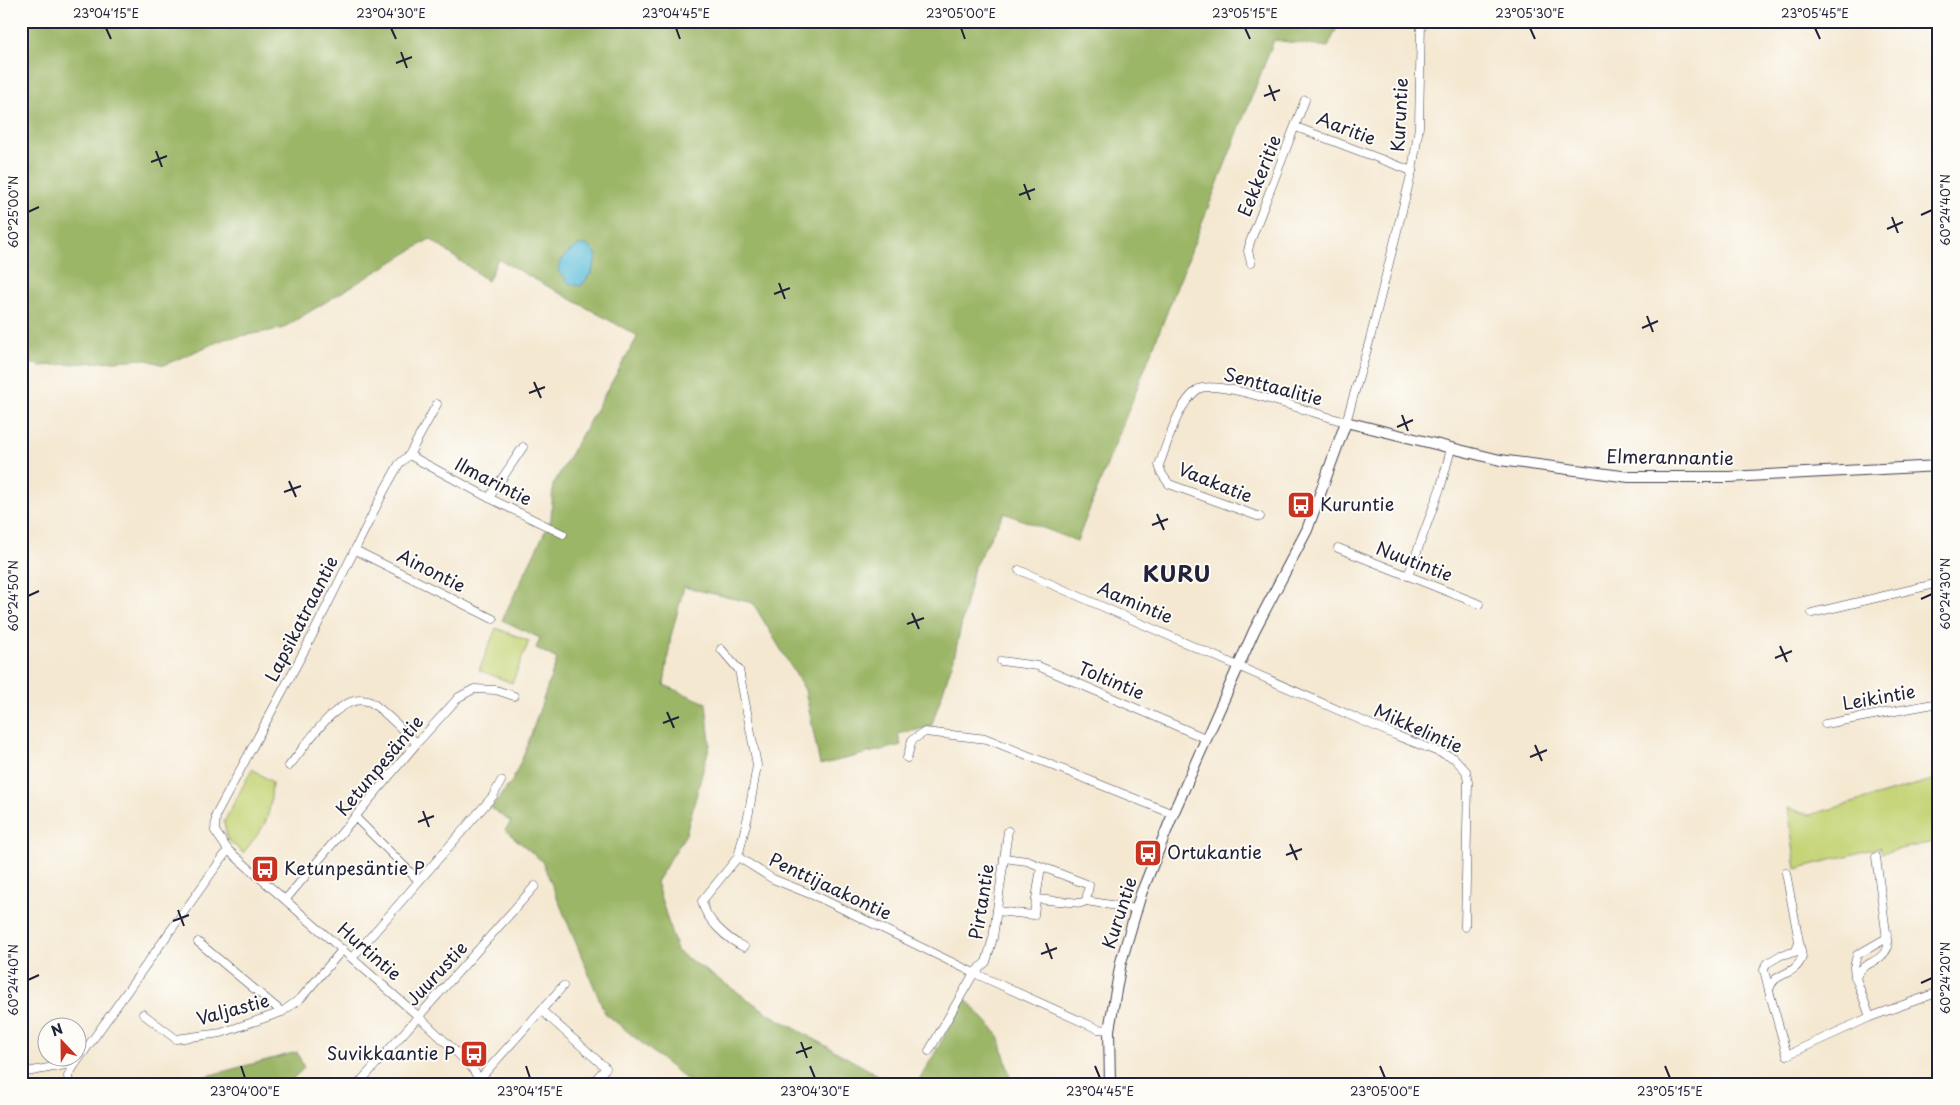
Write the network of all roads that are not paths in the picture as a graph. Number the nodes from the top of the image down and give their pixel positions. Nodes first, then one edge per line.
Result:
1 (1421, 21) edge
2 (1305, 100) dead end
3 (1296, 127) junction
4 (1412, 171) junction
5 (1251, 263) dead end
6 (437, 404) dead end
7 (1346, 422) junction
8 (523, 446) dead end
9 (1451, 449) junction
10 (409, 455) junction
11 (1939, 466) edge
12 (1162, 474) joint
13 (489, 498) junction
14 (1260, 517) dead end
15 (563, 534) dead end
16 (1338, 548) dead end
17 (354, 550) junction
18 (1019, 570) dead end
19 (1408, 576) junction
20 (1939, 583) edge
21 (1479, 604) dead end
22 (1812, 613) dead end
23 (493, 619) dead end
24 (721, 649) dead end
25 (1001, 661) dead end
26 (1239, 666) junction
27 (514, 696) dead end
28 (1939, 703) edge
29 (1825, 724) dead end
30 (1208, 738) junction
31 (416, 743) junction
32 (907, 758) dead end
33 (289, 766) dead end
34 (501, 782) dead end
35 (1173, 814) junction
36 (356, 818) junction
37 (1008, 831) dead end
38 (228, 850) junction
39 (738, 857) junction
40 (1876, 857) dead end
41 (1004, 858) junction
42 (1040, 866) junction
43 (1786, 873) dead end
44 (420, 881) junction
45 (535, 886) dead end
46 (286, 899) junction
47 (1036, 899) junction
48 (1086, 901) junction
49 (1136, 909) junction
50 (997, 911) junction
51 (1465, 927) dead end
52 (1887, 934) junction
53 (1799, 941) junction
54 (198, 942) dead end
55 (744, 947) dead end
56 (343, 949) junction
57 (352, 958) junction
58 (974, 973) junction
59 (1856, 978) junction
60 (563, 986) dead end
61 (1769, 991) junction
62 (1939, 992) edge
63 (541, 1010) junction
64 (282, 1012) junction
65 (142, 1014) dead end
66 (418, 1016) junction
67 (1870, 1017) junction
68 (1109, 1030) junction
69 (88, 1046) edge
70 (929, 1051) dead end
71 (48, 1068) edge
72 (73, 1068) edge
73 (21, 1073) edge
74 (360, 1082) dead end
75 (479, 1082) edge
76 (69, 1084) edge
77 (591, 1084) edge
78 (1110, 1084) edge

1 - 4 street, Kuruntie
2 - 3 street, Eekkeritie
3 - 4 street, Aaritie
3 - 5 street, Eekkeritie
4 - 7 street, Kuruntie
6 - 10 street, Lapsikatraantie
7 - 9 street, Elmerannantie
7 - 12 street, Senttaalitie
7 - 26 street, Kuruntie
8 - 13 street
9 - 11 street, Elmerannantie
9 - 19 street
10 - 13 street, Ilmarintie
10 - 17 street, Lapsikatraantie
12 - 14 street, Vaakatie
13 - 15 street, Ilmarintie
16 - 19 street, Nuutintie
17 - 23 street, Ainontie
17 - 38 street, Lapsikatraantie
18 - 26 street, Aamintie
19 - 21 street, Nuutintie
20 - 22 street
24 - 39 street
25 - 30 street, Toltintie
26 - 30 street, Kuruntie
26 - 51 street, Mikkelintie
27 - 31 street, Ketunpesäntie
28 - 29 street, Leikintie
30 - 35 street, Kuruntie
31 - 33 street
31 - 36 street, Ketunpesäntie
32 - 35 street
34 - 44 street
35 - 49 street, Kuruntie
36 - 44 street
36 - 46 street, Ketunpesäntie
37 - 41 street, Pirtantie
38 - 46 street, Hurtintie
38 - 69 street
39 - 55 street
39 - 58 street, Penttijaakontie
40 - 52 street
41 - 42 street
41 - 50 street, Pirtantie
42 - 47 street
42 - 48 street
43 - 53 street
44 - 57 street
45 - 66 street, Juurustie
46 - 56 street, Hurtintie
47 - 48 street
47 - 50 street
48 - 49 street
49 - 68 street, Kuruntie
50 - 58 street, Pirtantie
52 - 59 street
52 - 59 street
53 - 61 street
53 - 61 street
54 - 64 street
56 - 57 street, Hurtintie
56 - 64 street, Valjastie
57 - 66 street, Hurtintie
58 - 68 street, Penttijaakontie
58 - 70 street, Pirtantie
59 - 67 street
60 - 63 street
61 - 67 street
62 - 67 street
63 - 75 street
63 - 77 street
64 - 65 street, Valjastie
66 - 74 street, Juurustie
66 - 75 street, Hurtintie
68 - 78 street, Kuruntie
71 - 73 street
72 - 76 street

